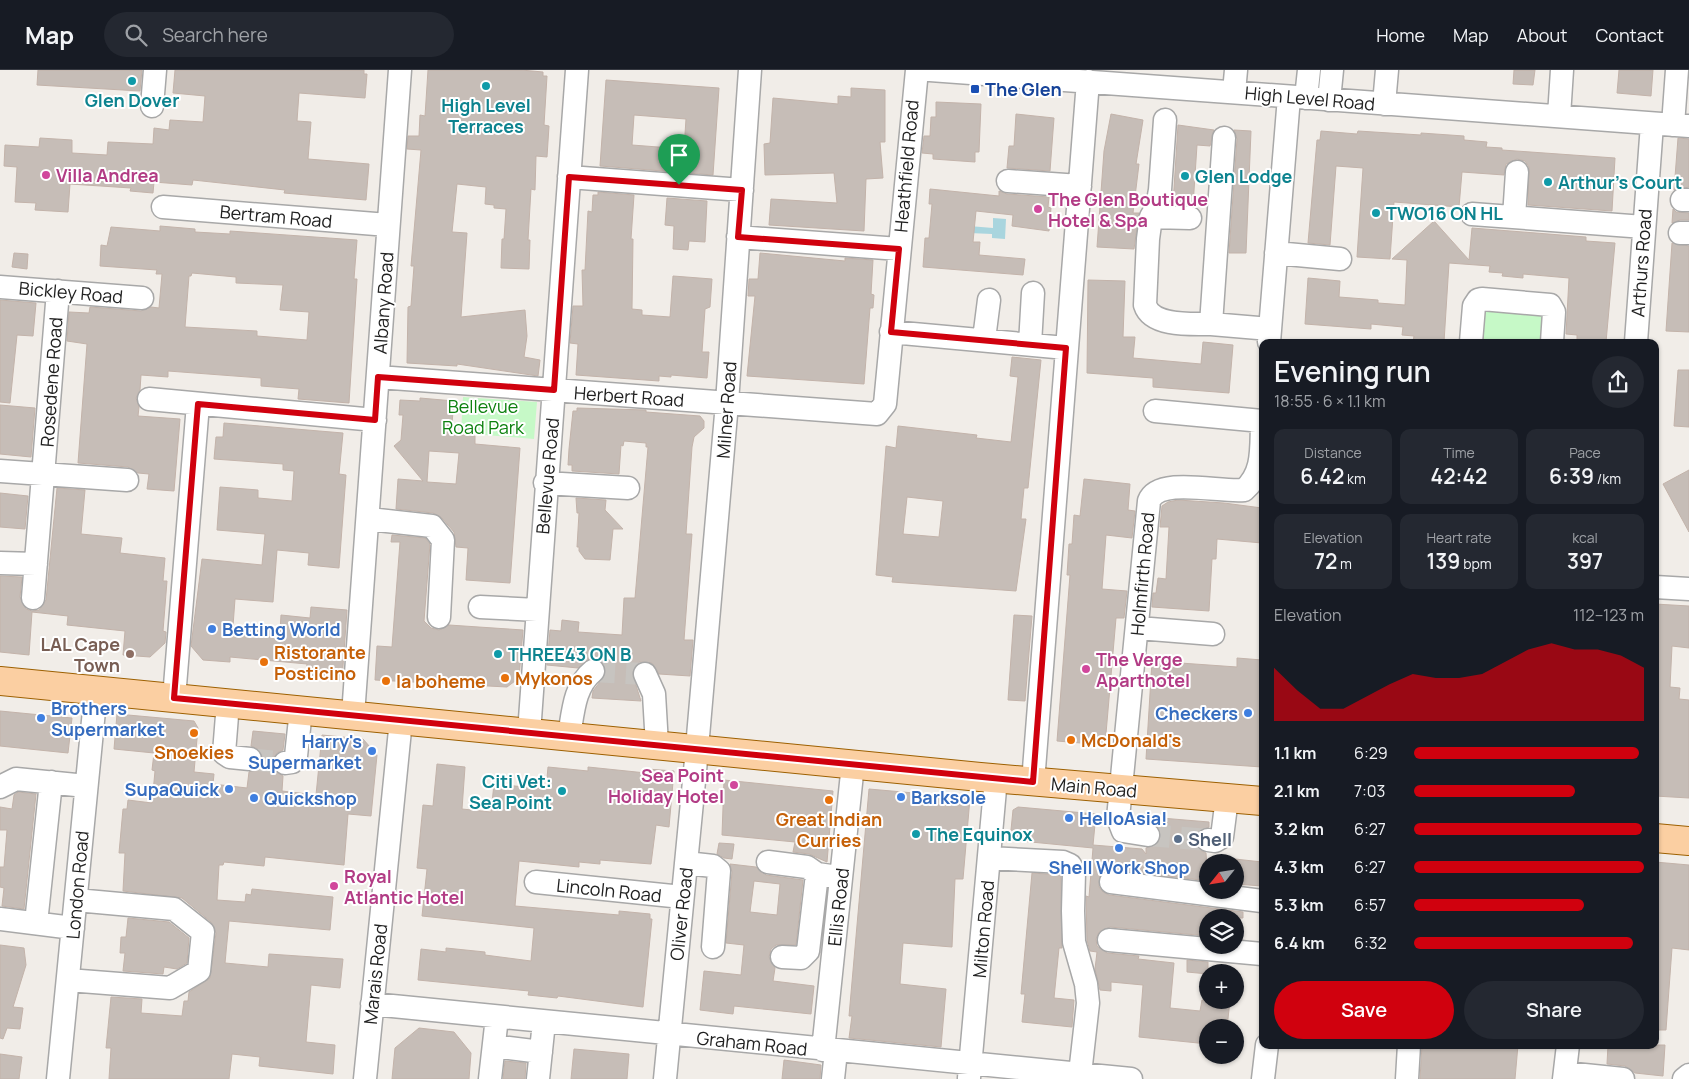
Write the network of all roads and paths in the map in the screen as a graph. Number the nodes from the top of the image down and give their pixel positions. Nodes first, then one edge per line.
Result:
1 (155, 70) edge
2 (400, 70) edge
3 (576, 70) edge
4 (750, 70) edge
5 (917, 70) edge
6 (930, 70) edge
7 (1309, 70) edge
8 (1332, 70) edge
9 (1387, 70) edge
10 (1562, 70) edge
11 (1677, 70) edge
12 (1076, 77) edge
13 (1162, 78) edge
14 (1235, 81) edge
15 (1298, 97) junction
16 (1330, 100) junction
17 (1384, 104) junction
18 (152, 106) dead end
19 (1559, 116) junction
20 (1166, 120) dead end
21 (1671, 125) edge
22 (1224, 138) dead end
23 (1517, 172) dead end
24 (569, 177) junction
25 (1008, 181) dead end
26 (1080, 186) junction
27 (742, 190) junction
28 (163, 207) dead end
29 (1472, 214) dead end
30 (1151, 216) junction
31 (1514, 217) junction
32 (1190, 218) dead end
33 (388, 225) junction
34 (1644, 227) junction
35 (738, 237) junction
36 (899, 249) junction
37 (1276, 253) junction
38 (1340, 259) dead end
39 (0, 286) edge
40 (58, 291) junction
41 (1033, 293) dead end
42 (142, 298) dead end
43 (989, 300) dead end
44 (1211, 324) junction
45 (891, 332) junction
46 (1270, 336) edge
47 (984, 339) junction
48 (1471, 339) edge
49 (1552, 339) edge
50 (1636, 339) edge
51 (1030, 344) junction
52 (1066, 348) junction
53 (378, 377) junction
54 (554, 390) junction
55 (149, 399) dead end
56 (727, 403) junction
57 (198, 404) junction
58 (881, 411) joint
59 (1155, 411) dead end
60 (375, 420) junction
61 (1259, 422) edge
62 (1259, 460) edge
63 (0, 471) edge
64 (44, 474) junction
65 (127, 480) dead end
66 (545, 483) junction
67 (628, 488) dead end
68 (369, 519) junction
69 (0, 563) edge
70 (36, 564) junction
71 (1659, 587) edge
72 (1689, 589) edge
73 (33, 598) dead end
74 (480, 607) dead end
75 (537, 610) junction
76 (439, 617) dead end
77 (1138, 628) junction
78 (1213, 634) dead end
79 (593, 671) dead end
80 (645, 674) dead end
81 (0, 681) edge
82 (96, 690) junction
83 (174, 698) junction
84 (228, 703) junction
85 (300, 710) junction
86 (353, 715) junction
87 (401, 720) junction
88 (528, 732) junction
89 (569, 736) junction
90 (657, 745) junction
91 (697, 749) junction
92 (250, 759) tunnel mouth
93 (285, 763) dead end
94 (853, 764) junction
95 (996, 778) junction
96 (51, 782) junction
97 (1033, 782) junction
98 (86, 786) junction
99 (0, 787) edge
100 (1122, 790) junction
101 (1227, 798) junction
102 (1259, 802) edge
103 (1148, 835) tunnel mouth
104 (1659, 838) edge
105 (1208, 840) tunnel mouth
106 (1689, 840) edge
107 (989, 858) junction
108 (768, 862) dead end
109 (686, 863) junction
110 (817, 874) junction
111 (841, 877) junction
112 (536, 882) dead end
113 (1111, 882) dead end
114 (682, 898) junction
115 (76, 900) junction
116 (1259, 902) edge
117 (0, 919) edge
118 (36, 923) junction
119 (73, 928) junction
120 (1109, 940) dead end
121 (712, 947) dead end
122 (1259, 954) edge
123 (782, 957) dead end
124 (68, 980) junction
125 (372, 1004) junction
126 (497, 1017) junction
127 (544, 1022) junction
128 (669, 1035) junction
129 (494, 1046) junction
130 (1267, 1049) edge
131 (1409, 1049) edge
132 (1568, 1049) edge
133 (830, 1051) junction
134 (541, 1052) junction
135 (970, 1072) edge
136 (1080, 1074) junction
137 (1689, 1075) edge
138 (1565, 1076) edge
139 (58, 1079) edge
140 (365, 1079) edge
141 (490, 1079) edge
142 (538, 1079) edge
143 (665, 1079) edge
144 (833, 1079) edge
145 (1131, 1079) edge
146 (1263, 1079) edge
147 (1407, 1079) edge
148 (1623, 1079) edge
149 (1684, 1079) edge

1 - 18 street
2 - 33 street, Albany Road
3 - 24 street, Bellevue Road
4 - 27 street, Milner Road
5 - 36 street, Heathfield Road
6 - 12 street, High Level Road
7 - 15 street
8 - 16 street
9 - 17 street
10 - 19 street
11 - 21 street, Arthurs Road
12 - 13 street, High Level Road
12 - 26 street
13 - 14 street, High Level Road
14 - 15 street, High Level Road
15 - 16 street, High Level Road
15 - 37 street
16 - 17 street, High Level Road
17 - 19 street, High Level Road
19 - 21 street, High Level Road
20 - 30 street
21 - 34 street, Arthurs Road
22 - 44 street
23 - 31 street
24 - 27 street
24 - 54 street, Bellevue Road
25 - 26 street
26 - 52 street
27 - 35 street, Milner Road
28 - 33 street, Bertram Road
29 - 31 street
30 - 32 street
30 - 44 street
31 - 34 street
33 - 53 street, Albany Road
34 - 50 street, Arthurs Road
35 - 36 street
35 - 56 street, Milner Road
36 - 45 street, Heathfield Road
37 - 38 street
37 - 46 street
39 - 40 street, Bickley Road
40 - 42 street, Bickley Road
40 - 64 street, Rosedene Road
41 - 51 street
43 - 47 street
44 - 46 street
45 - 47 street
45 - 58 street, Heathfield Road
47 - 51 street
48 - 49 street
51 - 52 street
52 - 97 street
53 - 54 street, Herbert Road
53 - 60 street, Albany Road
54 - 56 street, Herbert Road
54 - 66 street, Bellevue Road
55 - 57 street
56 - 58 street, Herbert Road
56 - 91 street, Milner Road
57 - 60 street
57 - 83 street
59 - 61 street
60 - 68 street, Albany Road
62 - 77 street, Holmfirth Road
63 - 64 street
64 - 65 street
64 - 70 street, Rosedene Road
66 - 67 street
66 - 75 street, Bellevue Road
68 - 76 street
68 - 86 street, Albany Road
69 - 70 street
70 - 73 street, Rosedene Road
71 - 72 street
74 - 75 street
75 - 88 street, Bellevue Road
77 - 78 street
77 - 100 street, Holmfirth Road
79 - 89 street
80 - 90 street
81 - 82 main road, Main Road
82 - 83 main road, Main Road
82 - 98 street, London Road
83 - 84 main road, Main Road
84 - 85 main road, Main Road
84 - 92 street
85 - 86 main road, Main Road
85 - 93 street
86 - 87 main road, Main Road
87 - 88 main road, Main Road
87 - 125 street, Marais Road
88 - 89 main road, Main Road
89 - 90 main road, Main Road
90 - 91 main road, Main Road
91 - 94 main road, Main Road
91 - 109 street, Oliver Road
94 - 95 main road, Main Road
94 - 111 street, Ellis Road
95 - 97 main road, Main Road
95 - 107 street, Milton Road
96 - 98 street
96 - 99 street
96 - 118 street
97 - 100 main road, Main Road
98 - 115 street, London Road
100 - 101 main road, Main Road
100 - 103 street, Holmfirth Road
101 - 102 main road, Main Road
101 - 105 street
104 - 106 main road
107 - 135 street, Milton Road
107 - 136 street
108 - 110 street
109 - 114 street, Oliver Road
109 - 121 street
110 - 111 street
110 - 123 street
111 - 133 street, Ellis Road
112 - 114 street, Lincoln Road
113 - 116 street
114 - 128 street, Oliver Road
115 - 119 street, London Road
115 - 124 street
117 - 118 street
118 - 119 street
119 - 124 street, London Road
120 - 122 street
124 - 139 street, London Road
125 - 126 street, Graham Road
125 - 140 street, Marais Road
126 - 127 street, Graham Road
126 - 129 street
127 - 128 street, Graham Road
127 - 134 street
128 - 133 street, Graham Road
128 - 143 street, Oliver Road
129 - 134 street
129 - 141 street
130 - 146 street
131 - 147 street
132 - 138 street
133 - 135 street, Graham Road
133 - 144 street, Ellis Road
134 - 142 street
135 - 136 street, Graham Road
136 - 145 street, Graham Road
137 - 149 street
138 - 148 street

